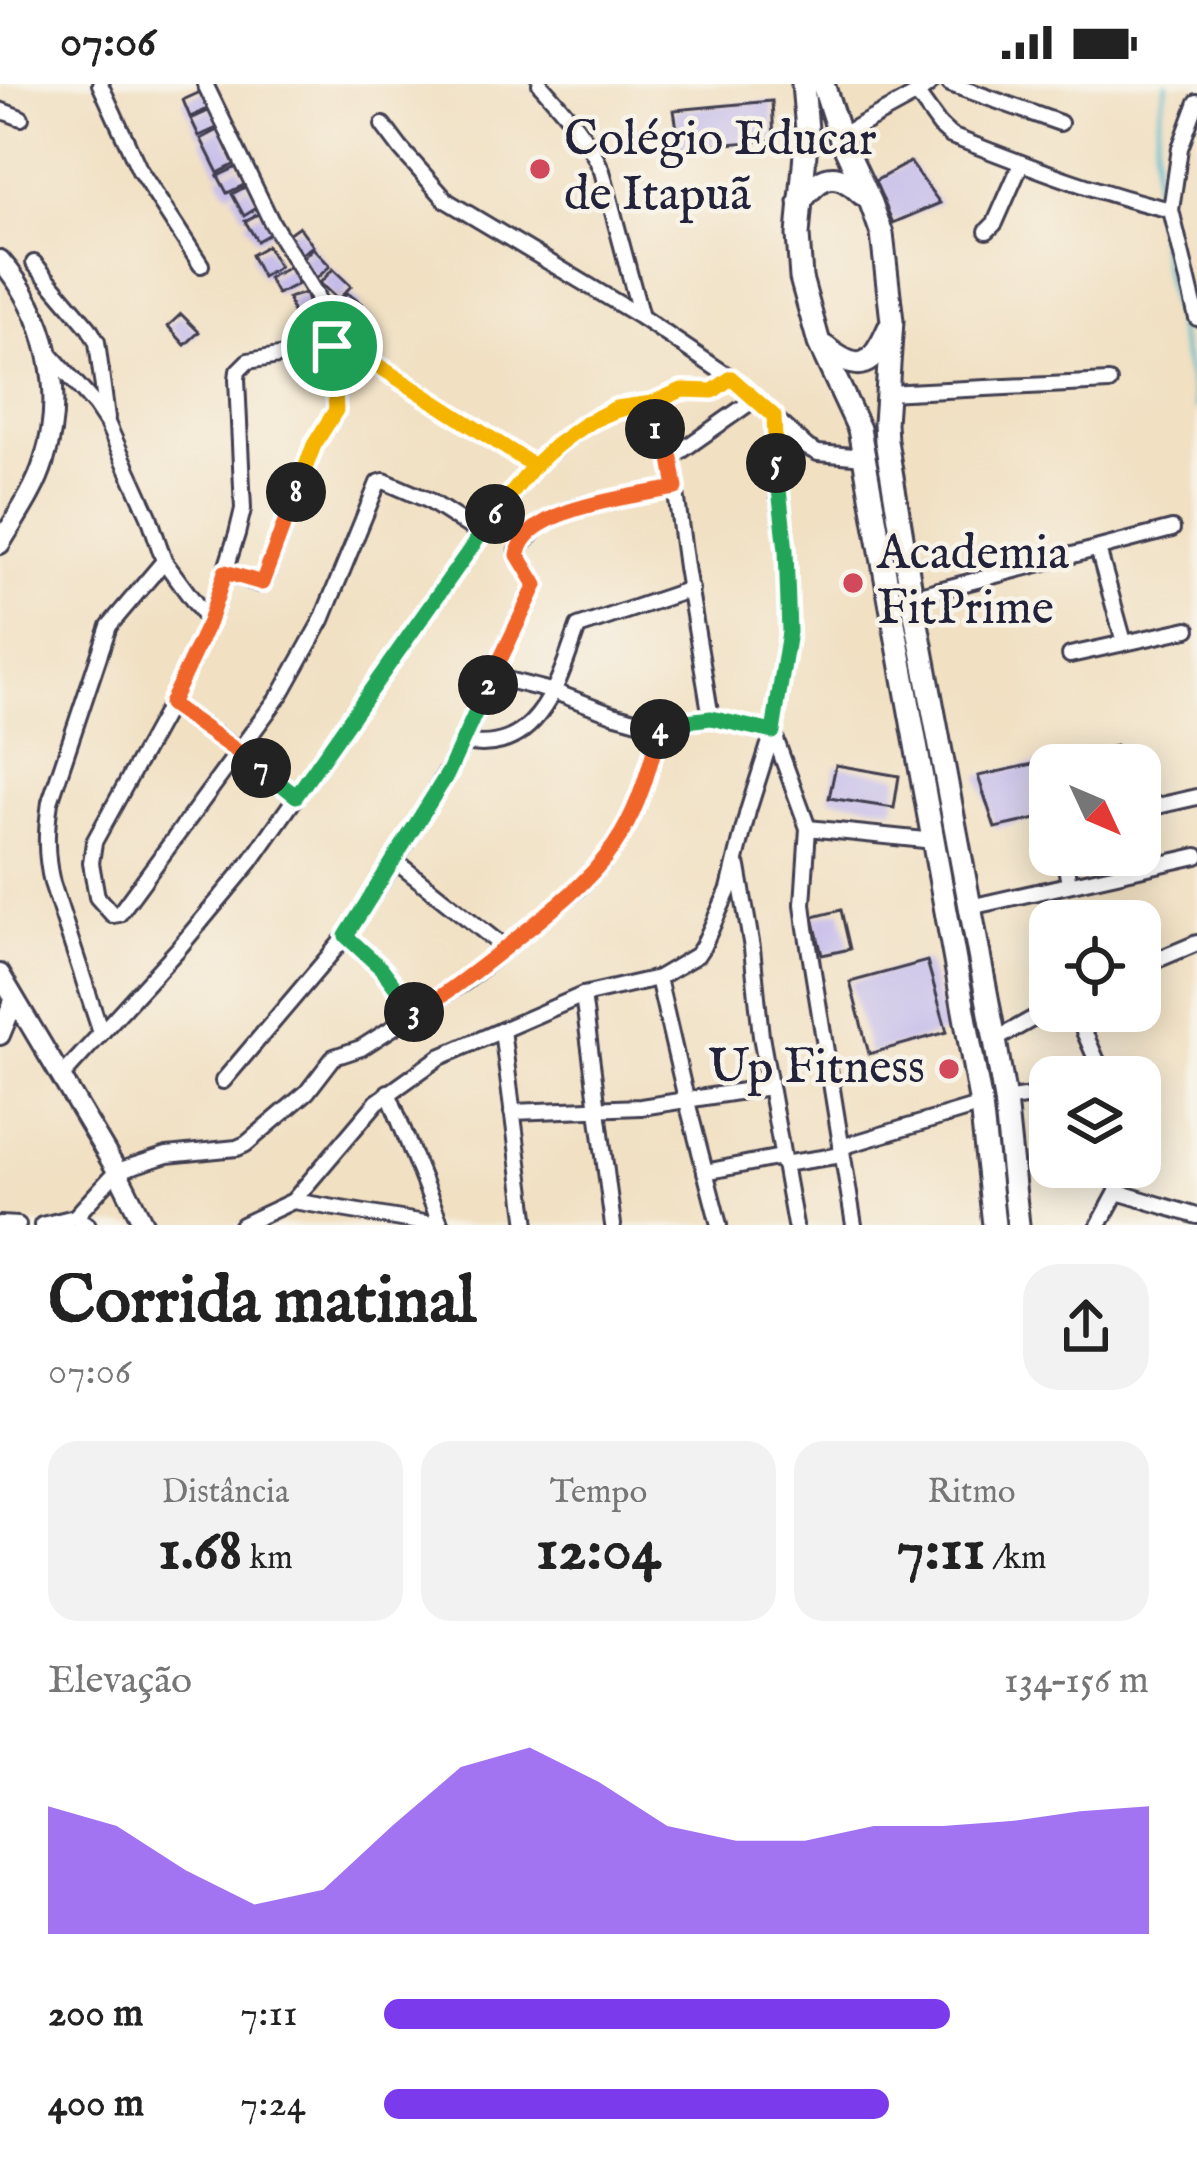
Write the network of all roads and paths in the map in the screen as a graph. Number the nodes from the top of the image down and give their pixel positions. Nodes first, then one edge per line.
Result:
1 (100, 84) edge
2 (206, 84) edge
3 (540, 84) edge
4 (803, 84) edge
5 (823, 84) edge
6 (950, 84) edge
7 (924, 89) edge
8 (1197, 102) edge
9 (0, 110) edge
10 (21, 118) dead end
11 (1060, 123) dead end
12 (383, 124) dead end
13 (840, 136) junction
14 (1021, 164) junction
15 (800, 202) junction
16 (871, 203) junction
17 (1167, 209) junction
18 (987, 231) dead end
19 (0, 260) edge
20 (34, 263) dead end
21 (201, 265) dead end
22 (641, 317) junction
23 (1197, 318) edge
24 (892, 321) junction
25 (820, 343) junction
26 (332, 346) junction
27 (49, 352) junction
28 (731, 378) junction
29 (1109, 382) dead end
30 (886, 393) junction
31 (755, 399) junction
32 (642, 405) junction
33 (774, 416) junction
34 (107, 423) junction
35 (865, 457) junction
36 (671, 458) junction
37 (534, 466) junction
38 (676, 488) junction
39 (1172, 529) dead end
40 (481, 534) junction
41 (0, 544) edge
42 (1098, 549) junction
43 (164, 561) junction
44 (225, 572) junction
45 (691, 589) junction
46 (911, 597) junction
47 (209, 622) junction
48 (1188, 629) dead end
49 (1124, 642) junction
50 (1070, 655) dead end
51 (491, 676) junction
52 (555, 692) junction
53 (170, 704) junction
54 (711, 718) junction
55 (662, 724) junction
56 (773, 732) junction
57 (464, 742) junction
58 (240, 751) junction
59 (296, 796) junction
60 (1197, 797) edge
61 (1161, 805) edge
62 (808, 828) junction
63 (934, 842) junction
64 (737, 856) junction
65 (1197, 856) edge
66 (395, 861) junction
67 (1161, 864) edge
68 (1068, 876) edge
69 (1106, 876) edge
70 (1070, 884) junction
71 (970, 907) junction
72 (346, 936) junction
73 (1197, 943) edge
74 (505, 948) junction
75 (1161, 959) edge
76 (0, 974) edge
77 (658, 978) junction
78 (583, 995) junction
79 (14, 1001) junction
80 (415, 1014) junction
81 (1029, 1021) edge
82 (502, 1030) junction
83 (101, 1034) junction
84 (0, 1035) edge
85 (995, 1040) junction
86 (62, 1076) junction
87 (223, 1081) dead end
88 (770, 1088) junction
89 (388, 1092) junction
90 (1029, 1097) edge
91 (1005, 1100) junction
92 (687, 1102) junction
93 (981, 1106) junction
94 (598, 1108) junction
95 (512, 1112) junction
96 (842, 1151) junction
97 (782, 1161) junction
98 (118, 1172) junction
99 (705, 1172) junction
100 (1117, 1188) edge
101 (1117, 1192) junction
102 (293, 1201) junction
103 (1197, 1216) edge
104 (79, 1222) edge
105 (0, 1224) edge
106 (18, 1225) edge
107 (42, 1225) edge
108 (145, 1225) edge
109 (242, 1225) edge
110 (439, 1225) edge
111 (527, 1225) edge
112 (614, 1225) edge
113 (719, 1225) edge
114 (794, 1225) edge
115 (854, 1225) edge
116 (994, 1225) edge
117 (1018, 1225) edge
118 (1099, 1225) edge

1 - 21 street
2 - 26 street
3 - 22 street
4 - 15 main road
5 - 13 main road
6 - 11 street
7 - 13 street
7 - 14 street
8 - 17 street
9 - 10 street
12 - 22 street
13 - 16 main road
14 - 17 street
14 - 18 street
15 - 16 main road
15 - 25 main road
16 - 24 main road
17 - 23 street
19 - 27 street
20 - 34 street
22 - 28 street
24 - 25 main road
24 - 30 main road
25 - 35 main road
26 - 37 street
26 - 44 street
26 - 44 street
27 - 34 street
27 - 41 street
28 - 31 street
28 - 32 street
29 - 30 street
30 - 46 main road
31 - 33 street
31 - 36 street
32 - 36 street
32 - 37 street
33 - 35 street
33 - 56 street
34 - 43 street
35 - 63 main road
36 - 38 street
37 - 40 street
38 - 45 street
38 - 51 street
39 - 42 street
40 - 58 street
40 - 59 street
42 - 46 street
42 - 49 street
43 - 47 street
43 - 83 street
44 - 47 street
45 - 52 street
45 - 54 street
46 - 71 main road
47 - 53 street
48 - 49 street
49 - 50 street
51 - 52 street
51 - 57 street
52 - 55 street
52 - 57 street
53 - 58 street
53 - 58 street
54 - 55 street
54 - 56 street
55 - 74 street
56 - 62 street
56 - 64 street
57 - 66 street
58 - 59 street
59 - 83 street
60 - 61 street
62 - 63 street
62 - 96 street
63 - 93 main road
64 - 77 street
64 - 88 street
65 - 67 street
66 - 72 street
66 - 74 street
68 - 70 street
69 - 70 street
70 - 71 street
71 - 85 main road
72 - 80 street
72 - 87 street
73 - 75 street
74 - 80 street
76 - 79 street
77 - 78 street
77 - 92 street
78 - 82 street
78 - 94 street
79 - 84 street
79 - 86 street
80 - 98 street
81 - 85 street
82 - 89 street
82 - 95 street
83 - 86 street
85 - 91 main road
86 - 98 street
88 - 92 street
88 - 97 street
89 - 102 street
89 - 110 street
90 - 91 street
91 - 117 main road
92 - 94 street
92 - 99 street
93 - 96 street
93 - 116 main road
94 - 95 street
94 - 112 street
95 - 111 street
96 - 97 street
96 - 115 street
97 - 99 street
97 - 114 street
98 - 104 street
98 - 108 street
99 - 113 street
100 - 101 street
101 - 103 street
101 - 118 street
102 - 109 street
102 - 110 street
104 - 107 street
105 - 106 street

